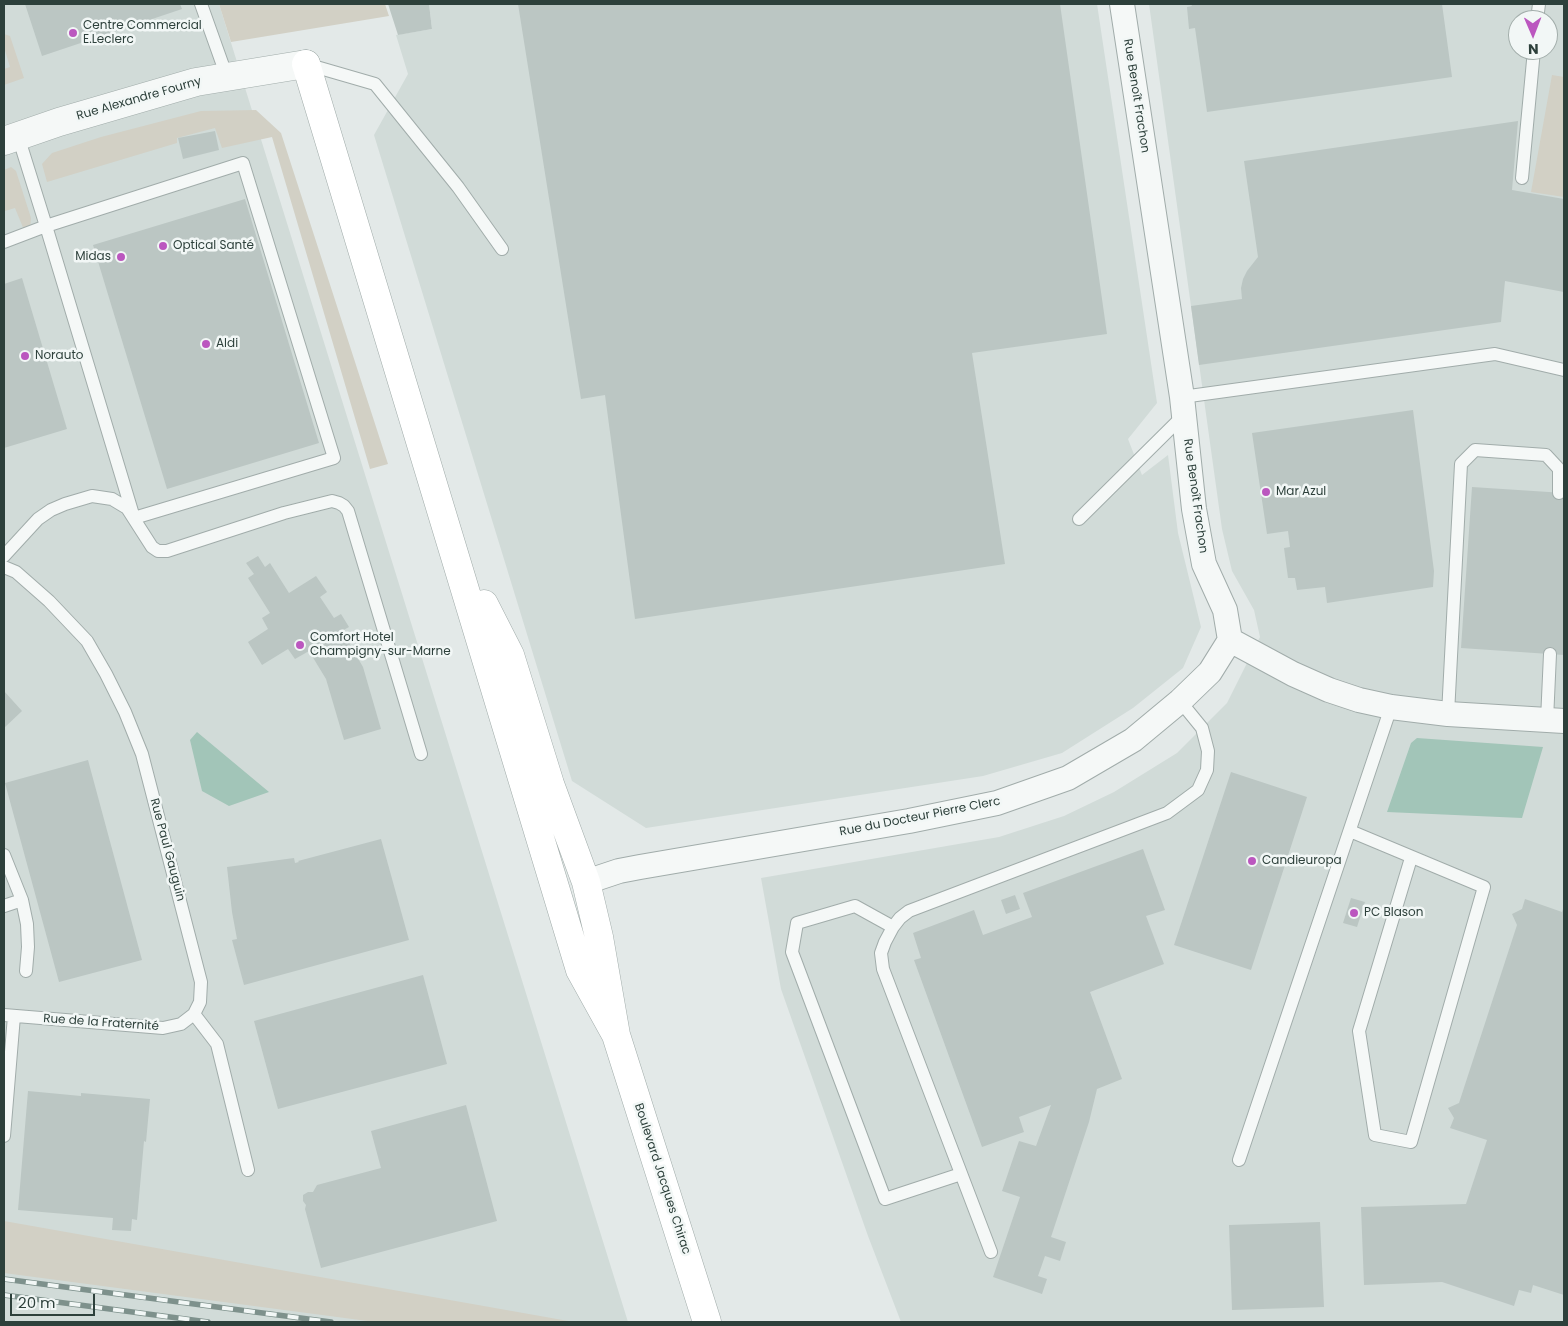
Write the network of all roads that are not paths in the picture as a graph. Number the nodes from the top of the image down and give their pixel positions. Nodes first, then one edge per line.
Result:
1 (201, 4) edge
2 (1122, 4) edge
3 (1533, 60) edge
4 (306, 64) junction
5 (227, 77) junction
6 (11, 138) edge
7 (1522, 178) dead end
8 (46, 226) junction
9 (4, 242) edge
10 (502, 248) dead end
11 (1564, 370) edge
12 (1183, 406) junction
13 (1560, 493) dead end
14 (134, 518) junction
15 (1079, 519) dead end
16 (453, 546) junction
17 (4, 556) edge
18 (4, 567) edge
19 (1230, 640) junction
20 (483, 647) junction
21 (1550, 654) dead end
22 (1180, 701) junction
23 (1391, 707) junction
24 (1448, 714) junction
25 (1556, 720) edge
26 (421, 754) dead end
27 (528, 755) junction
28 (1350, 831) junction
29 (4, 856) edge
30 (1411, 858) junction
31 (571, 890) junction
32 (22, 900) junction
33 (4, 906) edge
34 (893, 927) junction
35 (26, 971) dead end
36 (194, 1014) junction
37 (9, 1016) edge
38 (4, 1136) edge
39 (1239, 1160) dead end
40 (248, 1170) dead end
41 (961, 1174) junction
42 (990, 1252) dead end
43 (707, 1322) edge

1 - 5 lane
2 - 12 street, Rue Benoît Frachon
3 - 7 lane
4 - 5 street, Rue Alexandre Fourny
4 - 10 lane
4 - 16 main road
5 - 6 street, Rue Alexandre Fourny
6 - 8 lane
8 - 9 lane
8 - 14 lane
8 - 14 lane
11 - 12 lane
12 - 15 lane
12 - 19 street, Rue Benoît Frachon
13 - 24 lane
14 - 17 lane
14 - 26 lane
16 - 20 main road
16 - 27 main road
18 - 36 lane, Rue Paul Gauguin
19 - 22 street, Rue du Docteur Pierre Clerc
19 - 23 street
20 - 27 main road
20 - 31 main road
21 - 25 lane
22 - 31 street, Rue du Docteur Pierre Clerc
22 - 34 lane
23 - 24 street
23 - 28 lane
24 - 25 street
27 - 31 main road, Boulevard Jacques Chirac
28 - 30 lane
28 - 39 lane
29 - 32 lane
30 - 30 lane
31 - 43 main road, Boulevard Jacques Chirac
32 - 33 lane
32 - 35 lane
34 - 41 lane
34 - 41 lane
36 - 37 lane, Rue de la Fraternité
36 - 40 lane
37 - 38 lane
41 - 42 lane

